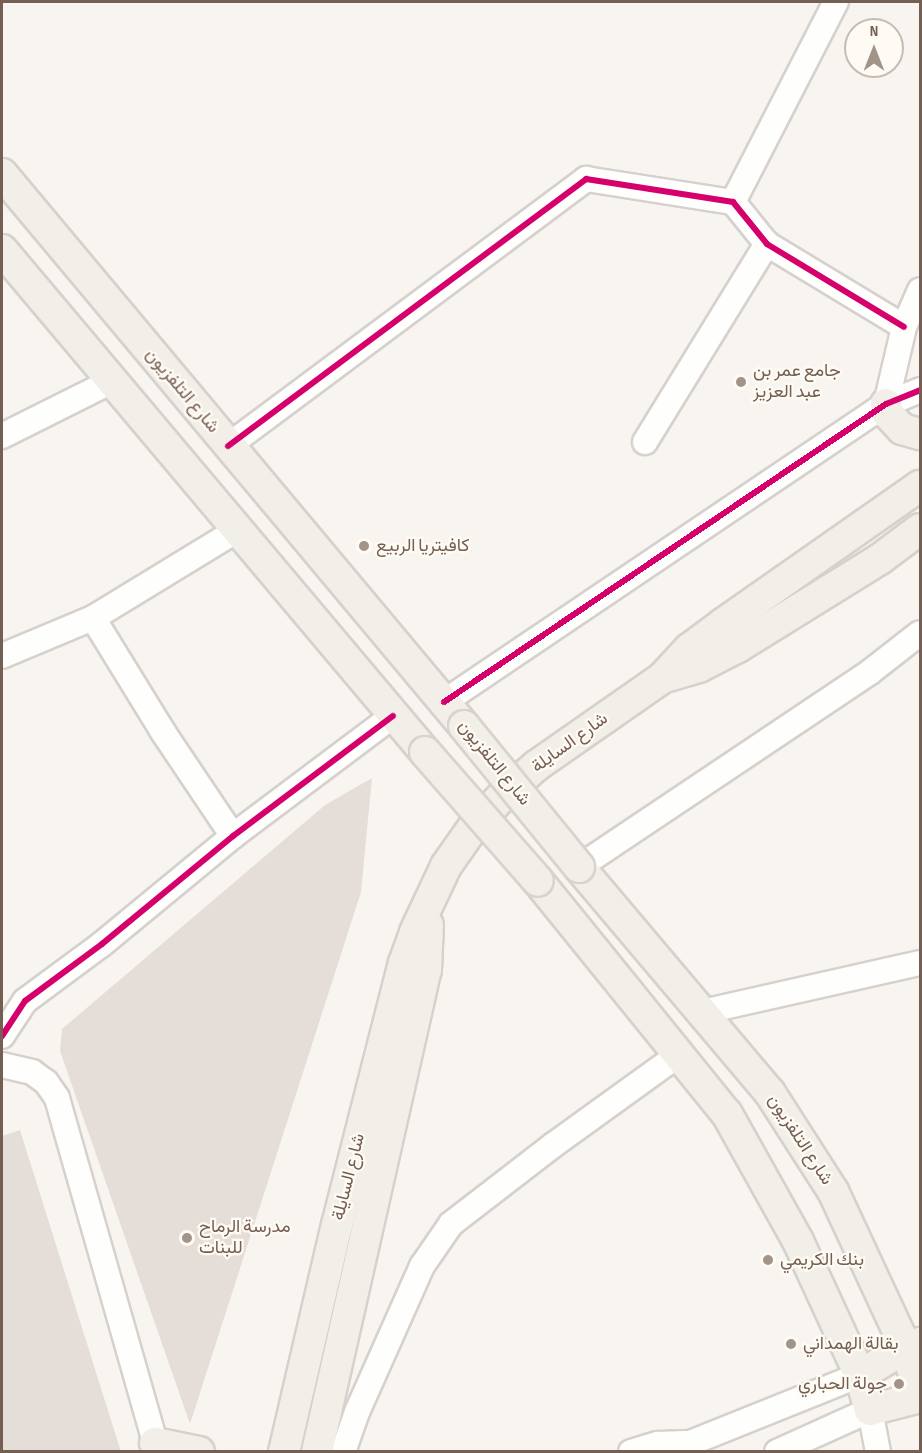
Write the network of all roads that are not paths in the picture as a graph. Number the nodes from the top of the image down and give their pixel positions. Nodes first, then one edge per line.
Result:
1 (836, 2) edge
2 (2, 174) edge
3 (733, 202) junction
4 (767, 244) junction
5 (2, 250) edge
6 (921, 290) edge
7 (904, 327) junction
8 (110, 382) junction
9 (921, 390) edge
10 (886, 404) junction
11 (921, 434) edge
12 (2, 436) edge
13 (645, 442) dead end
14 (228, 446) junction
15 (921, 486) edge
16 (921, 529) edge
17 (237, 530) junction
18 (93, 618) junction
19 (921, 633) edge
20 (2, 656) edge
21 (662, 678) junction
22 (444, 702) junction
23 (393, 716) junction
24 (233, 836) junction
25 (579, 867) junction
26 (427, 907) junction
27 (921, 963) edge
28 (702, 1012) junction
29 (2, 1036) edge
30 (678, 1055) junction
31 (2, 1065) edge
32 (913, 1345) edge
33 (860, 1375) junction
34 (921, 1396) edge
35 (870, 1410) junction
36 (691, 1442) junction
37 (156, 1447) edge
38 (199, 1452) edge
39 (284, 1452) edge
40 (316, 1452) edge
41 (343, 1452) edge
42 (631, 1452) edge
43 (668, 1452) edge
44 (777, 1452) edge
45 (878, 1452) edge

1 - 3 street
2 - 14 main road, شارع التلفزيون
3 - 4 street
3 - 14 street
4 - 7 street
4 - 13 street
5 - 8 main road
6 - 7 street
7 - 10 street
8 - 12 street
8 - 17 main road
9 - 10 street
10 - 11 main road
10 - 22 street
14 - 22 main road, شارع التلفزيون
15 - 21 main road, شارع السايلة
16 - 21 main road, شارع السايلة
17 - 18 street
17 - 23 main road
18 - 20 street
18 - 24 street
19 - 25 street
21 - 26 main road, شارع السايلة
22 - 25 main road, شارع التلفزيون, bridge
23 - 24 street
23 - 30 main road, bridge
24 - 29 street
25 - 28 main road, شارع التلفزيون
26 - 39 main road, شارع السايلة
26 - 40 main road, شارع السايلة
27 - 28 street
28 - 32 main road, شارع التلفزيون
30 - 33 main road
30 - 41 street
31 - 37 street
32 - 33 main road
32 - 34 main road, شارع التلفزيون
33 - 35 main road
33 - 36 street
34 - 35 main road
35 - 44 street
35 - 45 street
36 - 42 street
36 - 43 street
37 - 38 main road

